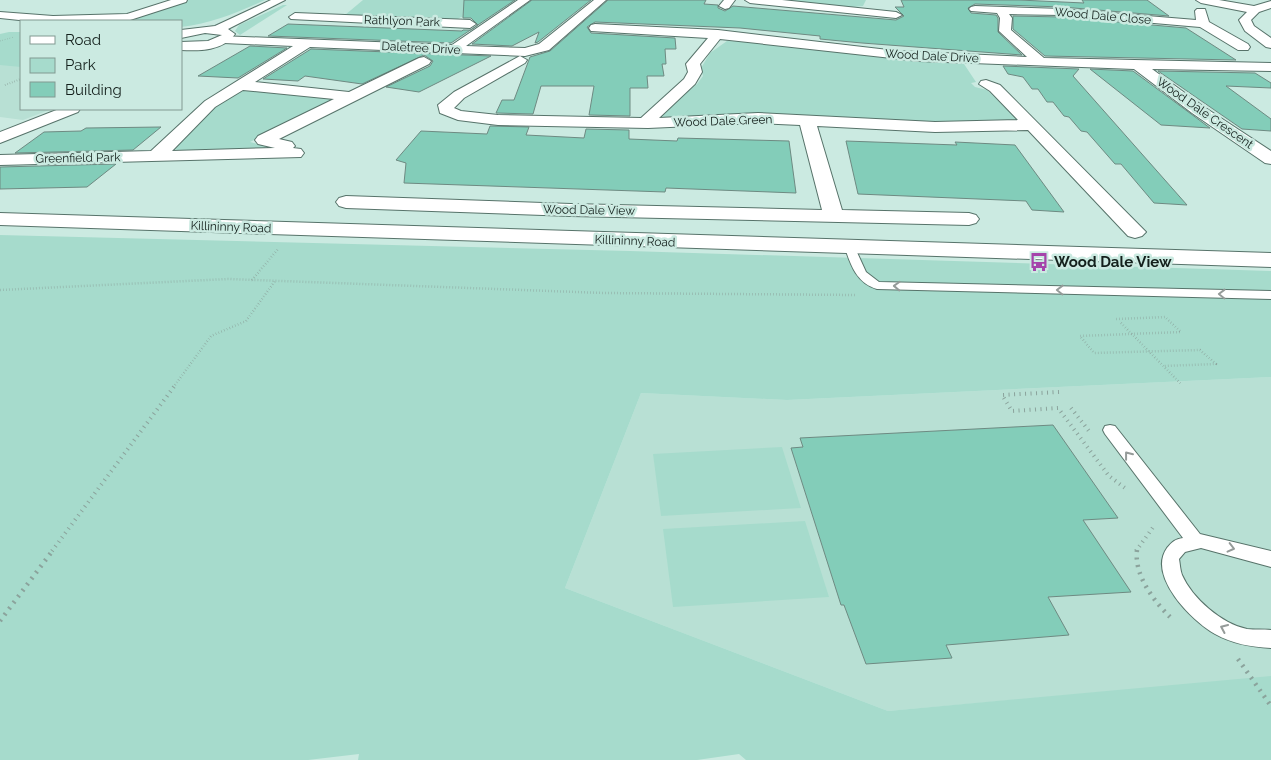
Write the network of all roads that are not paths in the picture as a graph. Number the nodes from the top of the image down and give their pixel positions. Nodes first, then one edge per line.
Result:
1 (182, 0) edge
2 (280, 0) edge
3 (520, 0) edge
4 (525, 0) edge
5 (601, 0) edge
6 (750, 0) edge
7 (873, 0) edge
8 (1271, 4) edge
9 (353, 5) dead end
10 (975, 9) dead end
11 (1255, 10) junction
12 (868, 11) junction
13 (1002, 11) junction
14 (1202, 12) edge
15 (0, 15) edge
16 (896, 15) dead end
17 (295, 17) dead end
18 (334, 18) junction
19 (121, 19) edge
20 (470, 24) dead end
21 (0, 26) edge
22 (595, 28) dead end
23 (17, 33) edge
24 (718, 34) junction
25 (220, 35) junction
26 (306, 43) junction
27 (182, 44) edge
28 (1271, 44) edge
29 (1243, 47) dead end
30 (450, 50) junction
31 (520, 60) dead end
32 (424, 61) dead end
33 (1041, 62) junction
34 (1139, 66) junction
35 (1271, 67) edge
36 (986, 84) dead end
37 (240, 85) junction
38 (354, 96) junction
39 (70, 110) edge
40 (807, 121) junction
41 (648, 123) junction
42 (1032, 125) junction
43 (0, 138) edge
44 (156, 156) junction
45 (0, 160) edge
46 (1271, 160) edge
47 (346, 202) dead end
48 (833, 214) junction
49 (0, 219) edge
50 (969, 219) dead end
51 (1135, 232) dead end
52 (850, 248) junction
53 (1271, 260) edge
54 (1271, 295) edge
55 (1110, 430) dead end
56 (1195, 541) junction
57 (1271, 559) edge
58 (1271, 639) edge

1 - 19 street
2 - 25 street
3 - 4 street
4 - 30 street
5 - 30 street, Daletree Drive
6 - 12 street
7 - 12 street
8 - 11 street
9 - 18 street, Rathlyon Park
10 - 13 street, Wood Dale Close
11 - 14 street
11 - 28 street
12 - 16 street
13 - 14 street, Wood Dale Close
13 - 33 street
14 - 29 street, Wood Dale Close
15 - 19 street
17 - 18 street, Rathlyon Park
18 - 20 street, Rathlyon Park
21 - 23 street
22 - 24 street, Wood Dale Drive
24 - 33 street, Wood Dale Drive
24 - 41 street
25 - 26 street, Daletree Drive
25 - 27 street
26 - 30 street, Daletree Drive
26 - 37 street
31 - 41 street, Wood Dale Green
32 - 38 street, Greenfield Park
33 - 34 street, Wood Dale Drive
34 - 35 street, Wood Dale Drive
34 - 46 street, Wood Dale Crescent
36 - 42 street
37 - 38 street
37 - 44 street
38 - 44 street, Greenfield Park
39 - 43 street
40 - 41 street, Wood Dale Green
40 - 42 street, Wood Dale Green
40 - 48 street
42 - 51 street
44 - 45 street, Greenfield Park
47 - 48 street, Wood Dale View
48 - 50 street, Wood Dale View
49 - 52 street, Killininny Road
52 - 53 street, Killininny Road
54 -> 52 lane
56 -> 55 lane
56 -> 57 lane
58 -> 56 lane

